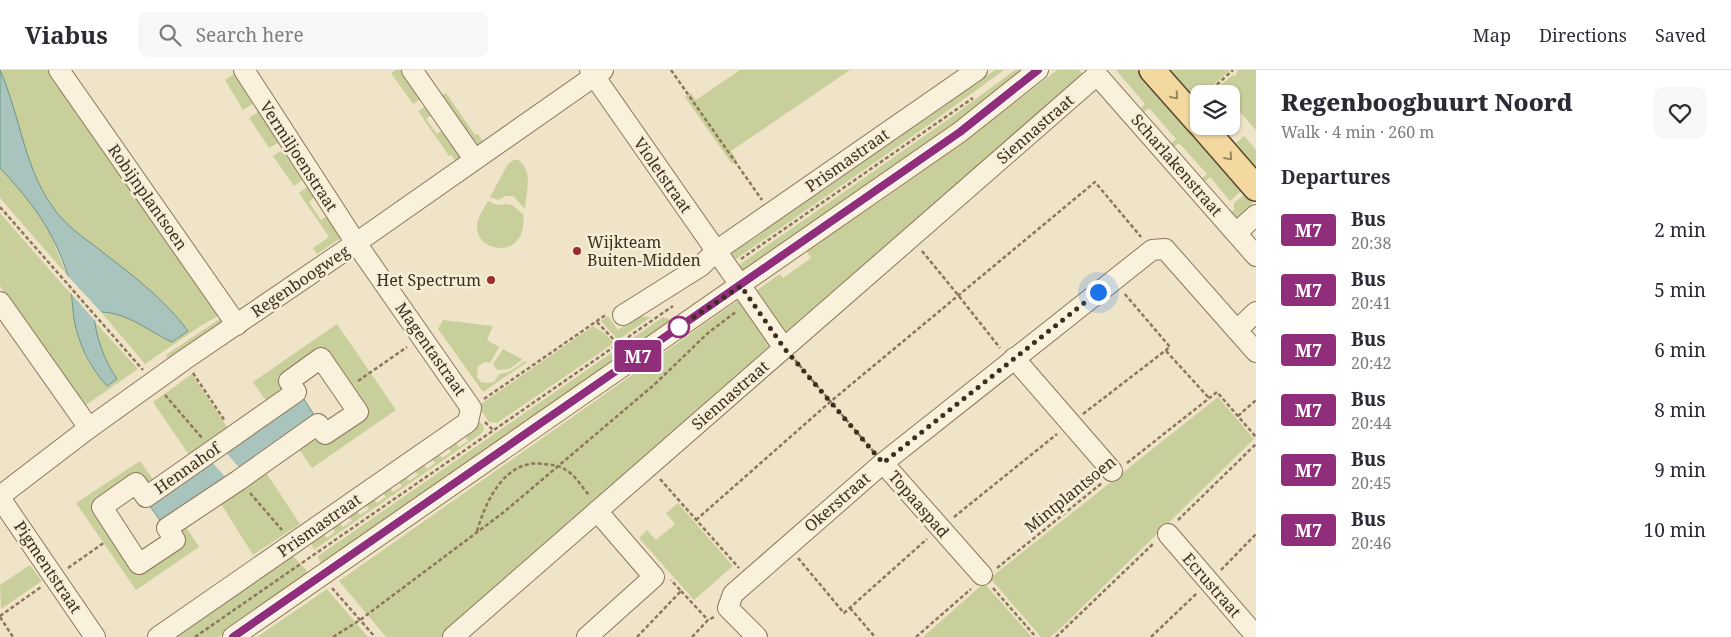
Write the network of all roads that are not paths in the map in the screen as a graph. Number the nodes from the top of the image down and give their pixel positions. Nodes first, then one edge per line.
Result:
1 (59, 70) edge
2 (244, 70) edge
3 (412, 70) edge
4 (977, 70) edge
5 (1038, 70) edge
6 (1152, 70) edge
7 (596, 72) edge
8 (1097, 75) joint
9 (1190, 113) edge
10 (1210, 135) edge
11 (474, 159) junction
12 (1256, 188) edge
13 (1256, 215) edge
14 (1236, 233) junction
15 (356, 243) junction
16 (716, 251) junction
17 (1256, 256) edge
18 (746, 293) junction
19 (0, 302) edge
20 (1256, 312) edge
21 (623, 315) road end
22 (236, 324) junction
23 (1237, 330) junction
24 (784, 348) junction
25 (1256, 352) edge
26 (1012, 360) junction
27 (471, 408) joint
28 (88, 428) junction
29 (235, 435) joint
30 (883, 463) junction
31 (1114, 472) road end
32 (0, 497) edge
33 (598, 511) junction
34 (1168, 534) dead end
35 (983, 576) road end
36 (1256, 636) edge
37 (95, 637) edge
38 (158, 637) edge
39 (233, 637) edge
40 (453, 637) edge
41 (586, 637) edge
42 (757, 637) edge

1 - 22 street, Robijnplantsoen
2 - 15 street, Vermiljoenstraat
3 - 11 street
4 - 16 street, Prismastraat
5 - 18 street
6 -> 9 main road
7 - 11 street, Regenboogweg
7 - 16 street, Violetstraat
8 - 14 street, Scharlakenstraat
8 - 24 street, Siennastraat
10 -> 12 main road
11 - 15 street, Regenboogweg
13 - 14 street
14 - 17 street, Scharlakenstraat
15 - 22 street, Regenboogweg
15 - 27 street, Magentastraat
16 - 18 street, Violetstraat
16 - 21 street, Prismastraat
18 - 24 street, Violetstraat
18 - 39 street
19 - 28 street
20 - 23 street
22 - 28 street, Regenboogweg
23 - 25 street
23 - 26 street, Okerstraat
24 - 33 street, Siennastraat
26 - 30 street, Okerstraat
26 - 31 street
27 - 38 street, Prismastraat
28 - 32 street, Regenboogweg
29 - 29 street, Hennahof
30 - 35 street, Topaaspad
30 - 42 street, Okerstraat
32 - 37 street, Pigmentstraat
33 - 40 street, Siennastraat
33 - 41 street
34 - 36 street, Ecrustraat

